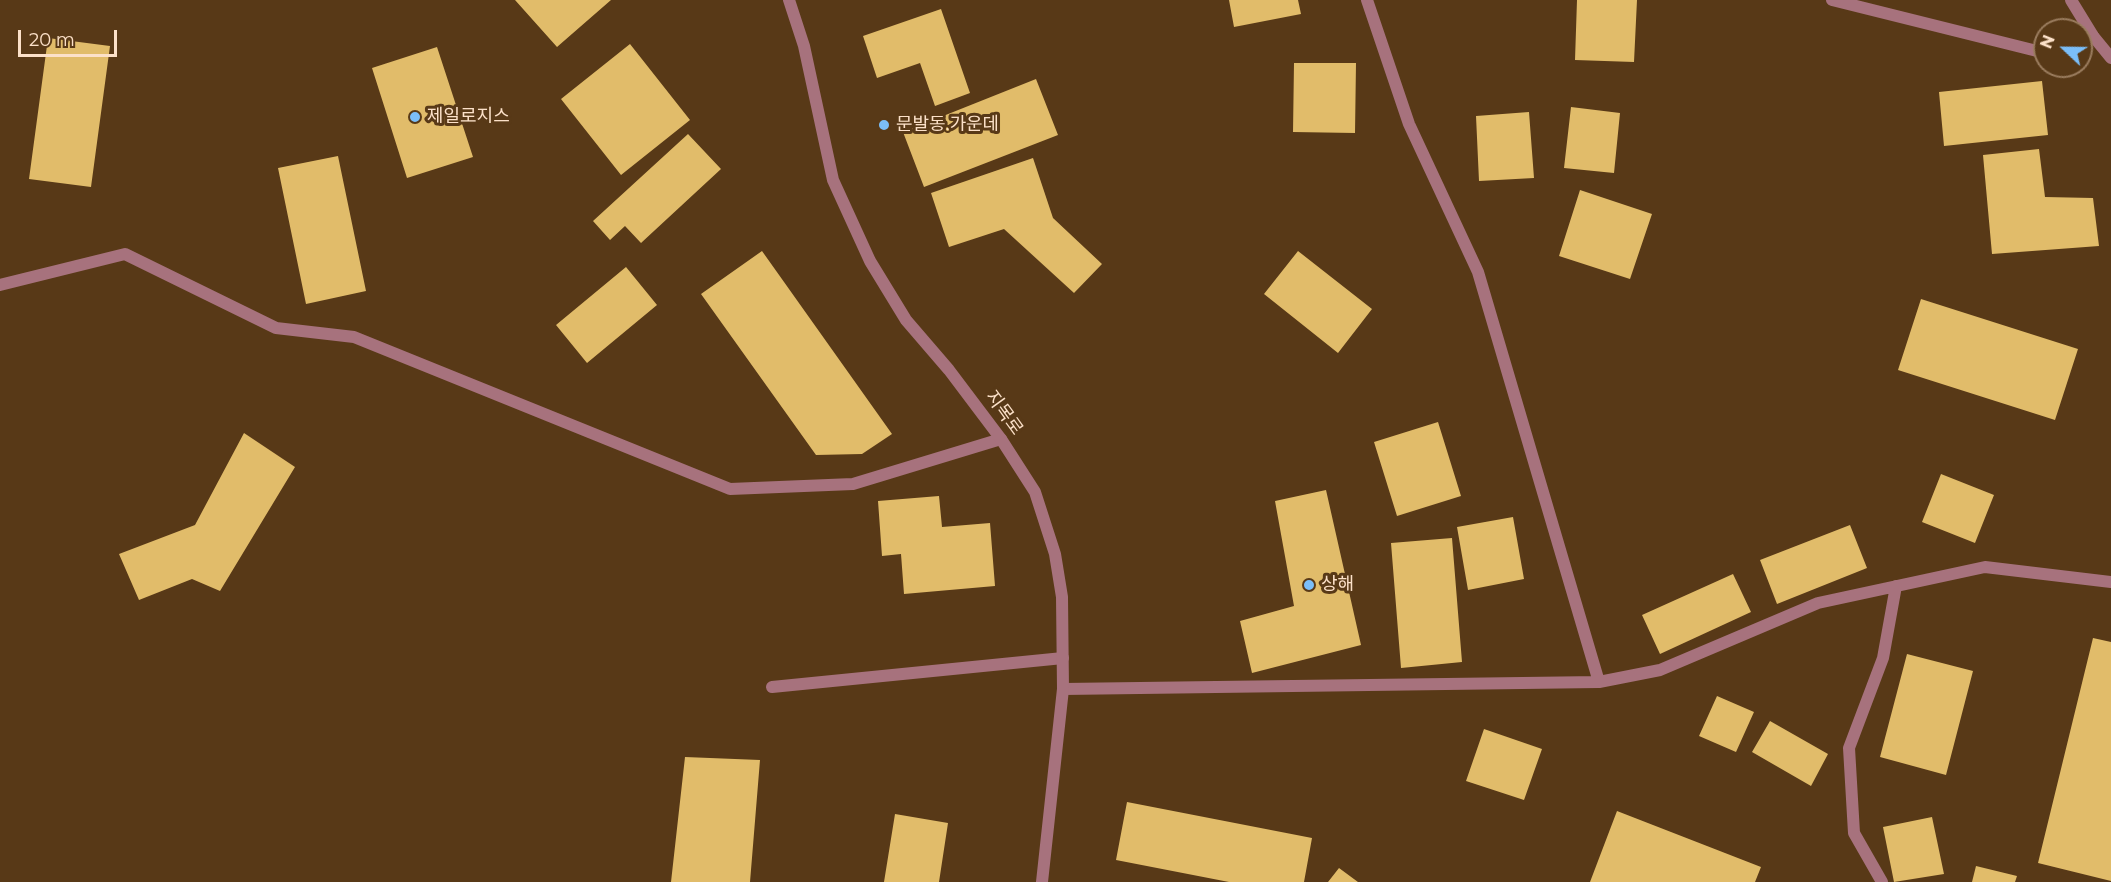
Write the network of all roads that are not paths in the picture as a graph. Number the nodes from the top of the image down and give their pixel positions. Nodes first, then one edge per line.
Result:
1 (789, 0) edge
2 (1367, 0) edge
3 (1832, 0) edge
4 (2071, 0) edge
5 (2079, 18) edge
6 (2093, 43) edge
7 (2033, 50) edge
8 (2111, 58) edge
9 (0, 285) edge
10 (1001, 439) junction
11 (2111, 582) edge
12 (1896, 586) junction
13 (1063, 658) junction
14 (1599, 682) junction
15 (772, 687) dead end
16 (1063, 688) junction
17 (1042, 882) edge
18 (1882, 882) edge

1 - 10 street, 지목로
2 - 14 street
3 - 7 street
4 - 5 street
6 - 8 street
9 - 10 street
10 - 13 street, 지목로
11 - 12 street
12 - 14 street
12 - 18 street
13 - 15 street
13 - 16 street, 지목로
14 - 16 street
16 - 17 street, 지목로

